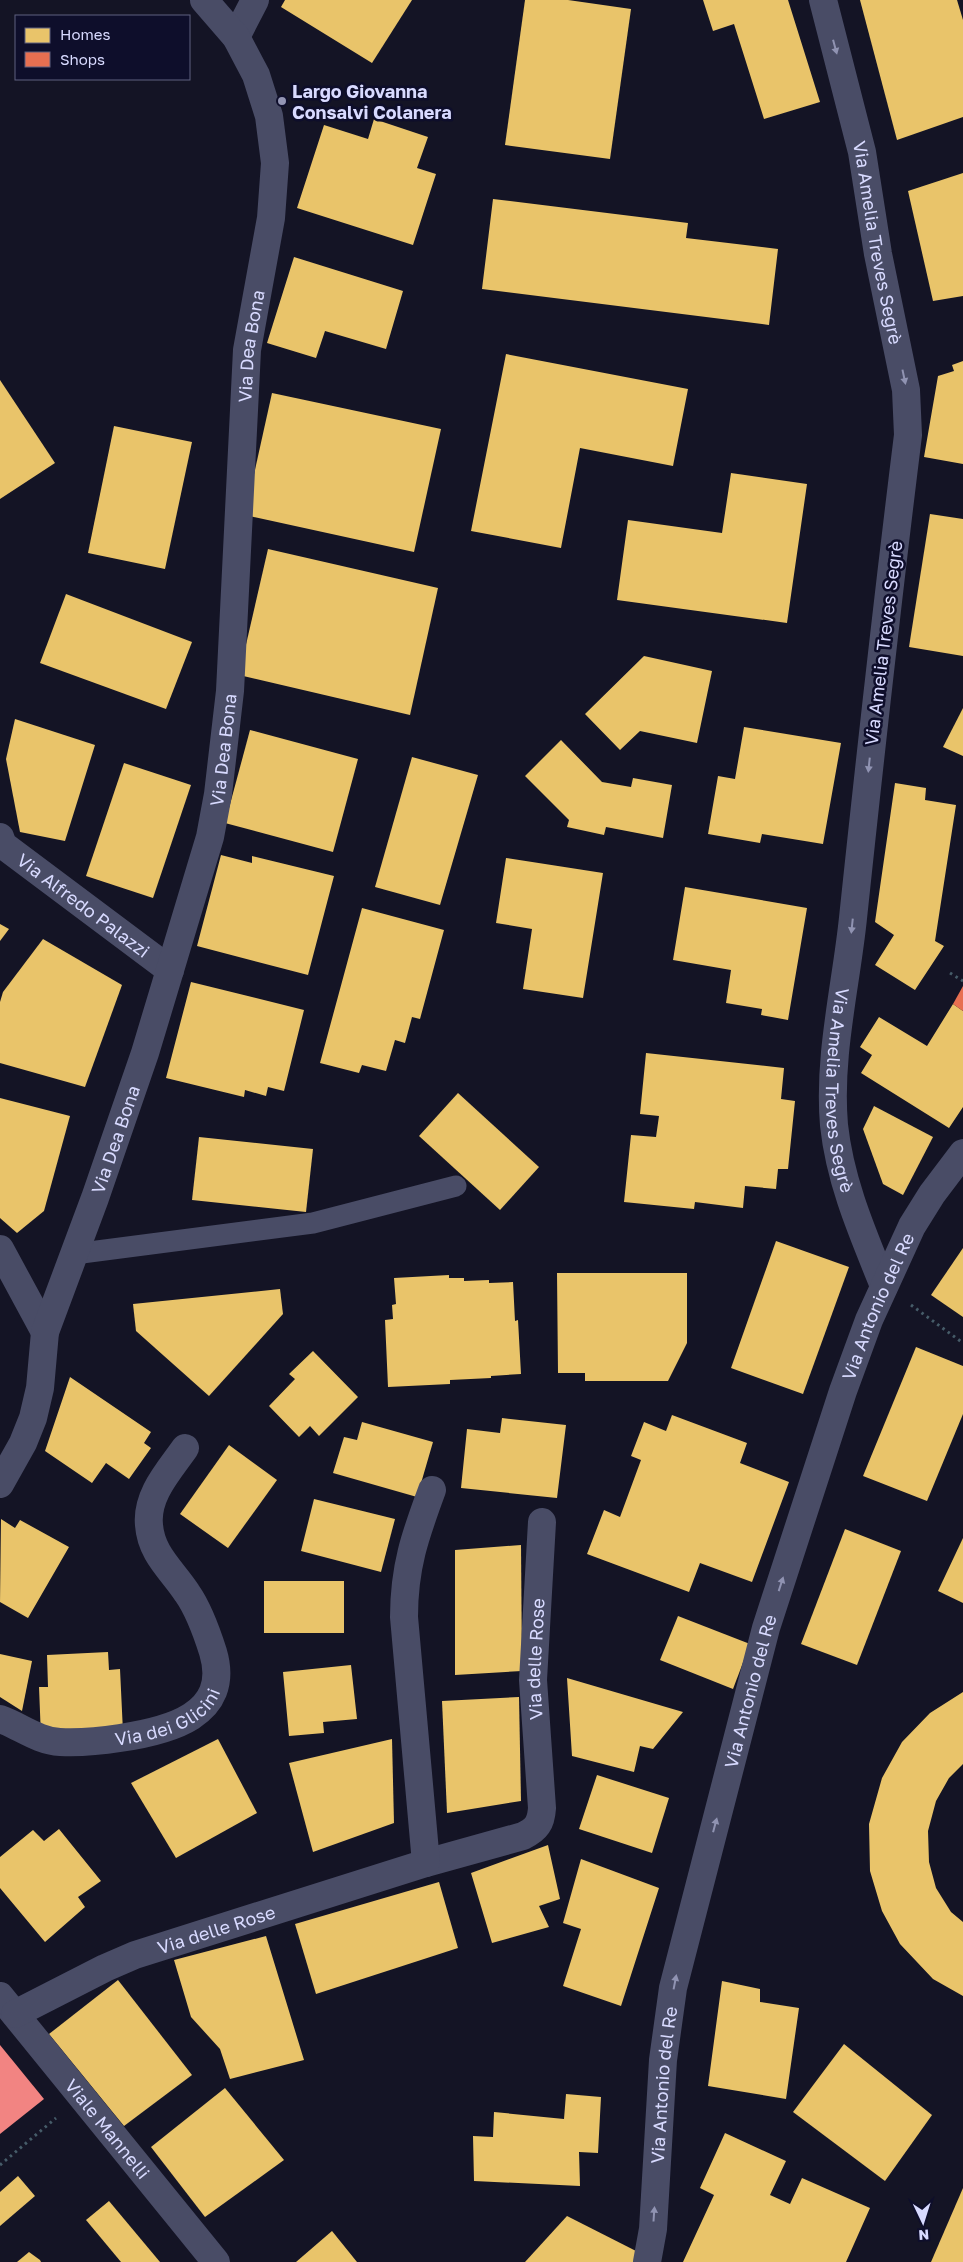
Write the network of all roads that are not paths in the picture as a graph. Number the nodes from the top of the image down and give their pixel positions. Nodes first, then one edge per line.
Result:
1 (204, 0) edge
2 (255, 0) edge
3 (823, 0) edge
4 (236, 37) junction
5 (0, 837) edge
6 (170, 970) junction
7 (963, 1153) edge
8 (456, 1186) dead end
9 (0, 1250) edge
10 (74, 1254) junction
11 (884, 1286) junction
12 (45, 1332) junction
13 (185, 1448) dead end
14 (0, 1484) edge
15 (432, 1490) dead end
16 (542, 1522) dead end
17 (0, 1719) edge
18 (426, 1863) junction
19 (7, 2005) edge
20 (216, 2262) edge
21 (647, 2262) edge

1 - 4 street, Via Dea Bona
2 - 4 street
3 -> 11 street, Via Amelia Treves Segrè
4 - 6 street, Via Dea Bona
5 - 6 street, Via Alfredo Palazzi
6 - 10 street, Via Dea Bona
7 - 11 street, Via Antonio del Re
8 - 10 lane
9 - 12 street
10 - 12 street, Via Dea Bona
21 -> 11 street, Via Antonio del Re
12 - 14 street, Via Dea Bona
13 - 17 street, Via dei Glicini
15 - 18 street
16 - 18 street, Via delle Rose
18 - 19 street, Via delle Rose
19 - 20 street, Viale Mannelli

